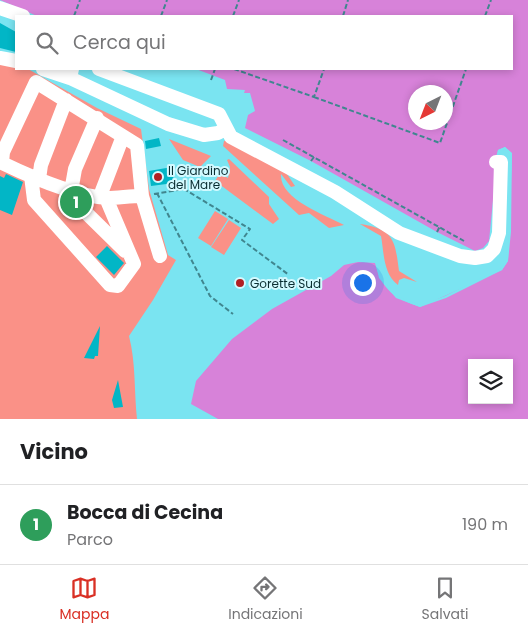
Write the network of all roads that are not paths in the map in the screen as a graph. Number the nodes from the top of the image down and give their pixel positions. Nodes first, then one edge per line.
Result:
1 (0, 8) edge
2 (20, 15) edge
3 (0, 58) edge
4 (15, 61) edge
5 (50, 70) edge
6 (102, 70) edge
7 (71, 73) edge
8 (66, 100) junction
9 (97, 118) junction
10 (226, 129) junction
11 (123, 136) junction
12 (1, 162) edge
13 (496, 162) dead end
14 (35, 178) junction
15 (70, 189) junction
16 (142, 196) junction
17 (103, 197) junction
18 (130, 255) junction
19 (160, 256) dead end

1 - 2 lane
3 - 4 lane
5 - 7 lane
6 - 10 lane
7 - 10 lane
8 - 9 lane
8 - 12 lane
8 - 14 lane
9 - 11 lane
9 - 15 lane
10 - 13 lane
11 - 16 lane
11 - 17 lane
12 - 14 lane
14 - 15 lane
14 - 18 lane
15 - 17 lane
15 - 18 lane
16 - 17 lane
16 - 19 lane
17 - 18 lane

